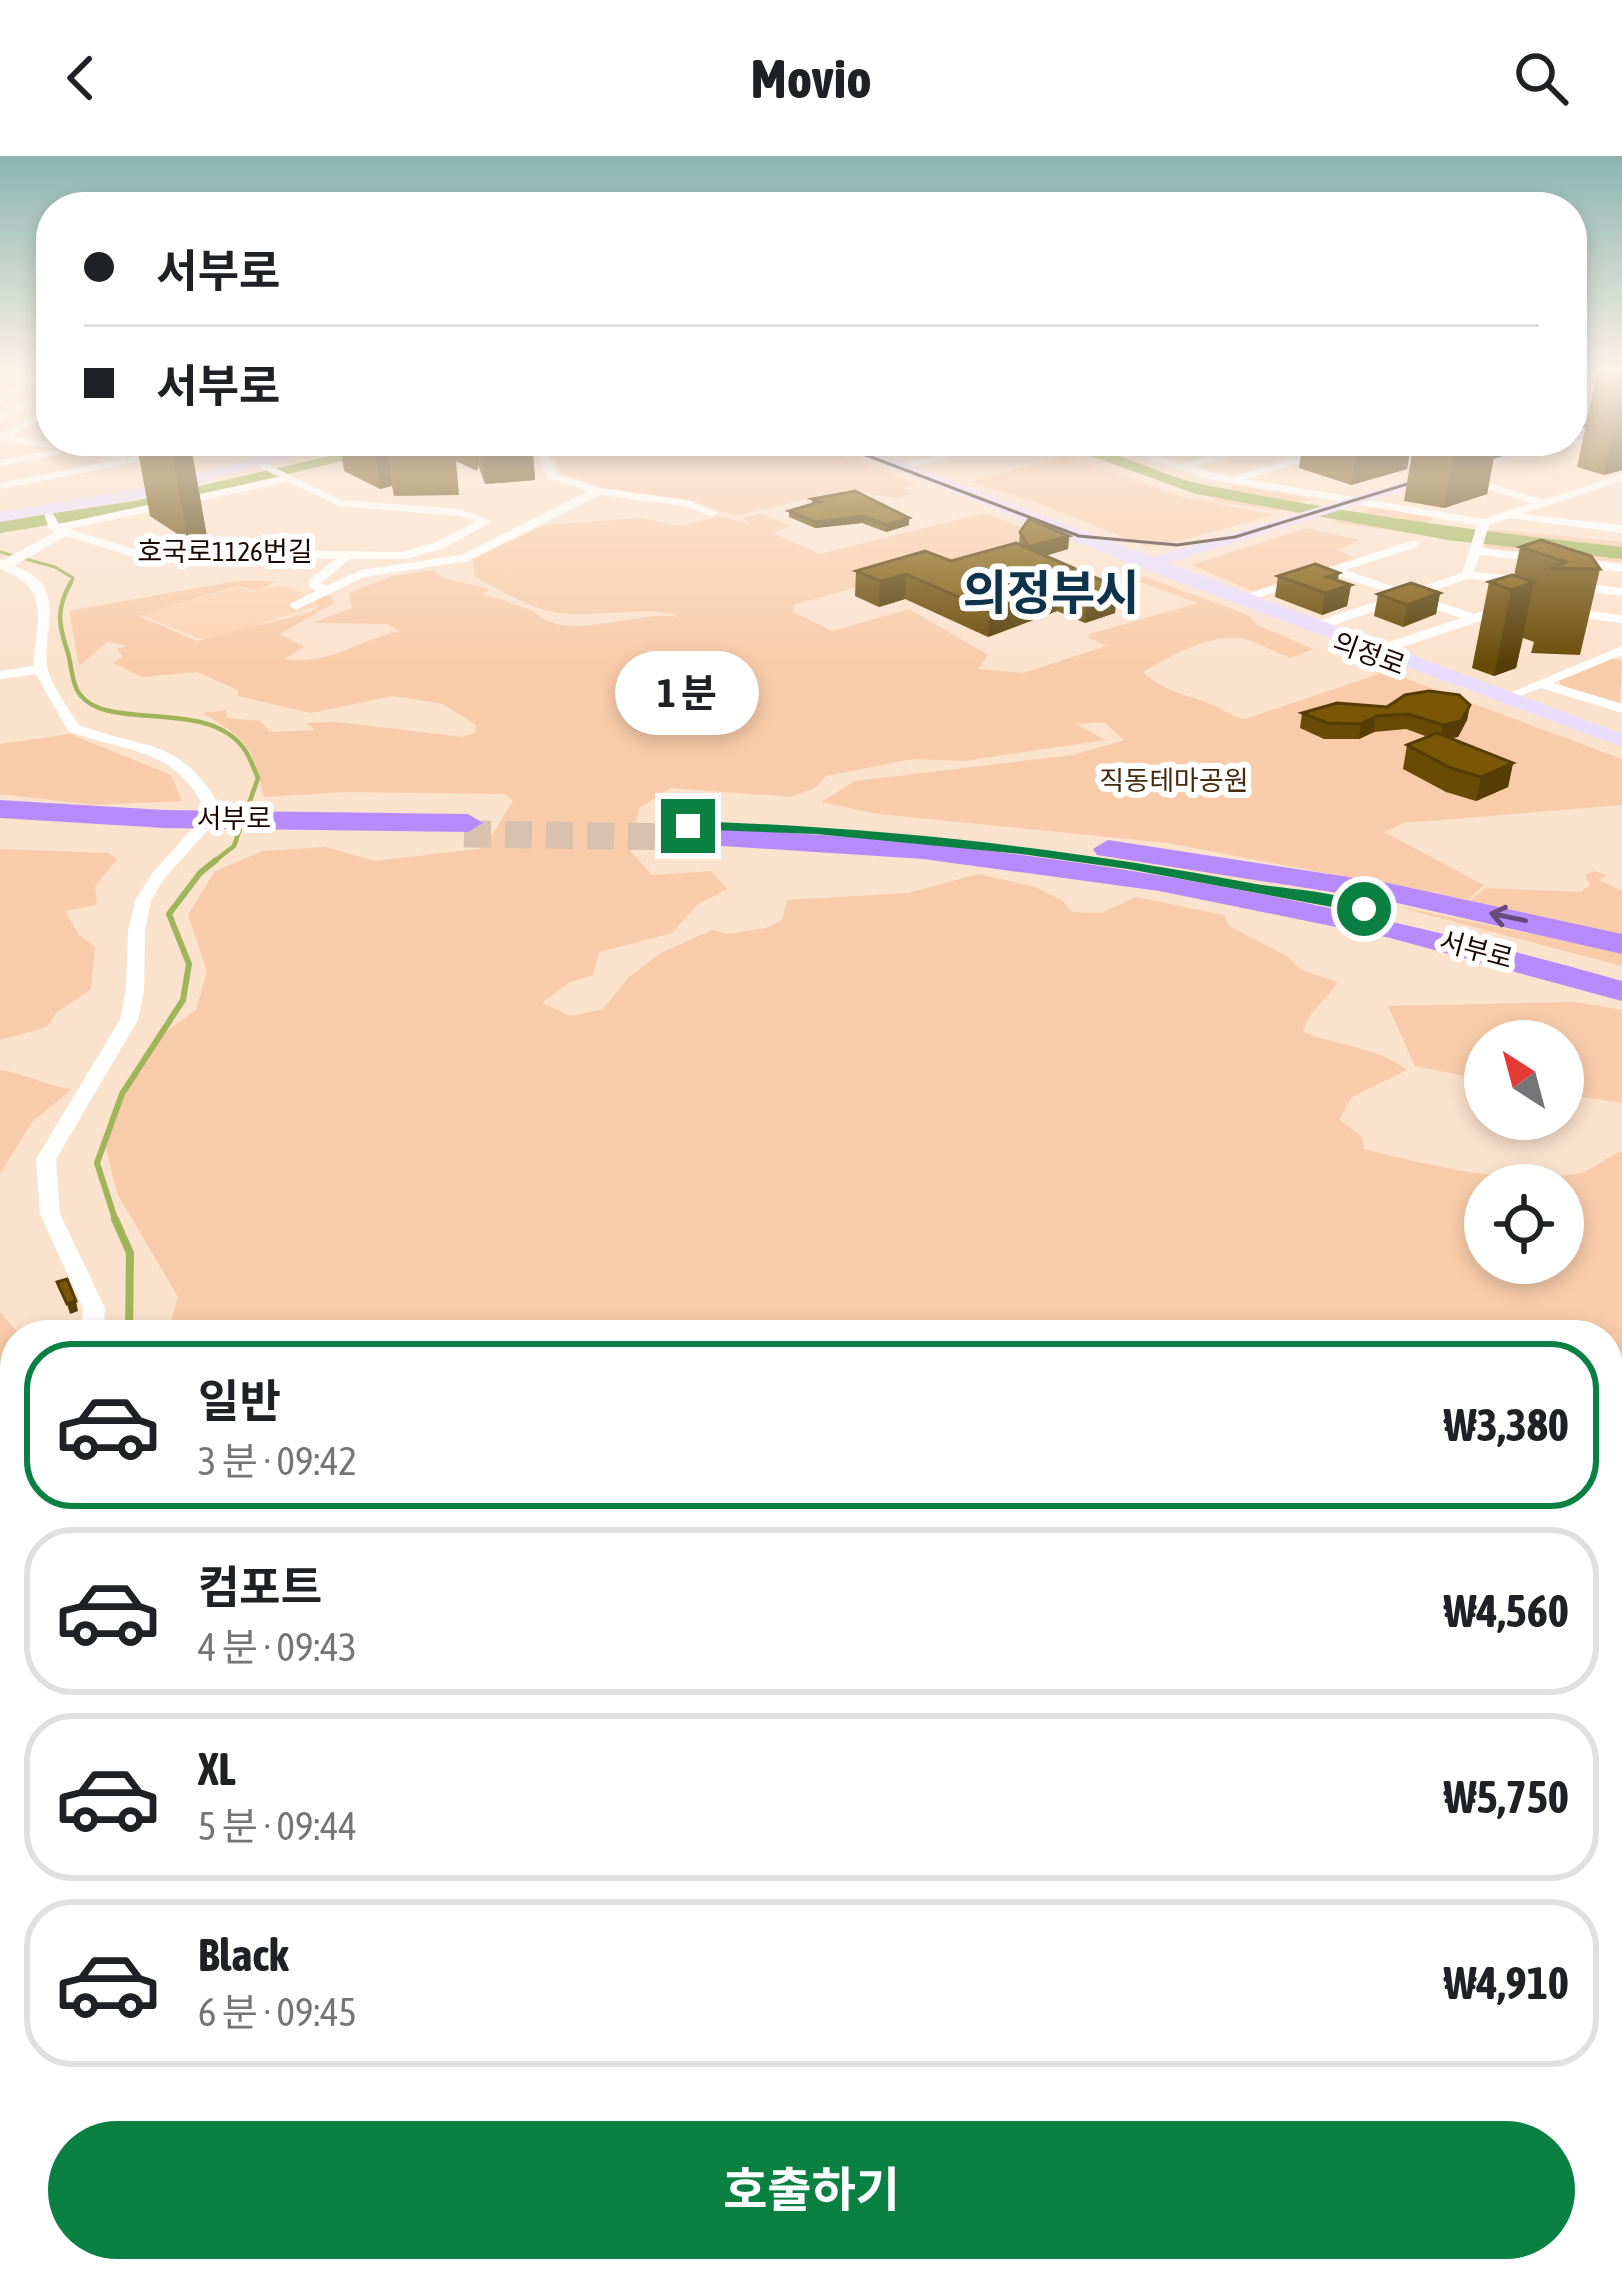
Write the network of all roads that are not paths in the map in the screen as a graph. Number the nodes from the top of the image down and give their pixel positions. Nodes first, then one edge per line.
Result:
1 (106, 468) edge
2 (154, 468) edge
3 (255, 468) edge
4 (270, 468) edge
5 (548, 468) edge
6 (904, 468) edge
7 (1185, 468) edge
8 (1269, 468) edge
9 (1432, 468) edge
10 (1455, 468) edge
11 (1458, 468) edge
12 (1444, 472) junction
13 (288, 477) junction
14 (1620, 478) edge
15 (1229, 481) junction
16 (181, 485) junction
17 (0, 486) edge
18 (598, 491) junction
19 (1348, 503) junction
20 (1542, 503) junction
21 (1622, 511) edge
22 (712, 513) dead end
23 (2, 514) edge
24 (1504, 516) junction
25 (54, 523) junction
26 (1483, 524) junction
27 (1582, 524) junction
28 (1622, 529) edge
29 (1414, 544) dead end
30 (1475, 549) junction
31 (350, 554) junction
32 (11, 562) edge
33 (1148, 564) junction
34 (1603, 566) junction
35 (1622, 568) edge
36 (1334, 569) junction
37 (1467, 575) junction
38 (1535, 582) edge
39 (1557, 585) edge
40 (1602, 590) junction
41 (326, 591) junction
42 (1622, 592) edge
43 (1406, 596) junction
44 (1245, 597) junction
45 (296, 606) dead end
46 (1528, 608) edge
47 (1545, 610) dead end
48 (1597, 616) junction
49 (1469, 617) junction
50 (1622, 619) edge
51 (1320, 625) junction
52 (1374, 651) junction
53 (1620, 652) edge
54 (40, 669) junction
55 (0, 675) edge
56 (1542, 684) junction
57 (1464, 691) junction
58 (1507, 697) junction
59 (1622, 709) edge
60 (1622, 741) edge
61 (1622, 752) edge
62 (0, 807) edge
63 (0, 821) edge
64 (76, 822) junction
65 (466, 829) tunnel mouth
66 (938, 840) junction
67 (1622, 944) edge
68 (1622, 976) edge
69 (1622, 991) edge
70 (93, 1320) edge

1 - 17 street
2 - 16 street
3 - 16 street
4 - 13 street
5 - 18 street
6 - 33 street, 의정로
7 - 15 street
8 - 15 street
9 - 12 street
10 - 12 street
11 - 12 street
12 - 19 street
12 - 20 street
13 - 25 street
13 - 31 street, 호국로1126번길
14 - 20 street
15 - 19 street
16 - 25 street
18 - 22 street
18 - 41 street
19 - 26 street
19 - 33 street
20 - 24 street
21 - 27 street
23 - 25 street
24 - 26 street
24 - 27 street
25 - 31 street, 호국로1126번길
25 - 32 street
26 - 30 street
27 - 28 street
29 - 36 street
30 - 34 street
30 - 37 street
31 - 41 street
32 - 54 street
33 - 44 street, 의정로
33 - 52 street, 의정로
34 - 35 street
34 - 40 street
36 - 43 street
36 - 44 street
37 - 38 street
37 - 43 street
39 - 40 street
40 - 42 street
40 - 48 street
41 - 45 street
43 - 49 street
43 - 51 street
44 - 51 street, 의정로
46 - 49 street
47 - 48 street
48 - 50 street
49 - 52 street
51 - 52 street, 의정로
52 - 57 street, 의정로
52 - 58 street, 의정로
53 - 56 street
54 - 55 street
54 - 70 street
56 - 58 street
56 - 59 street
57 - 58 street
57 - 61 street, 의정로
58 - 60 street, 의정로
62 - 64 highway, 서부로
63 - 64 highway, 서부로
64 - 65 highway, 서부로
67 -> 66 highway
66 - 68 highway, 서부로
66 - 69 highway, 서부로

